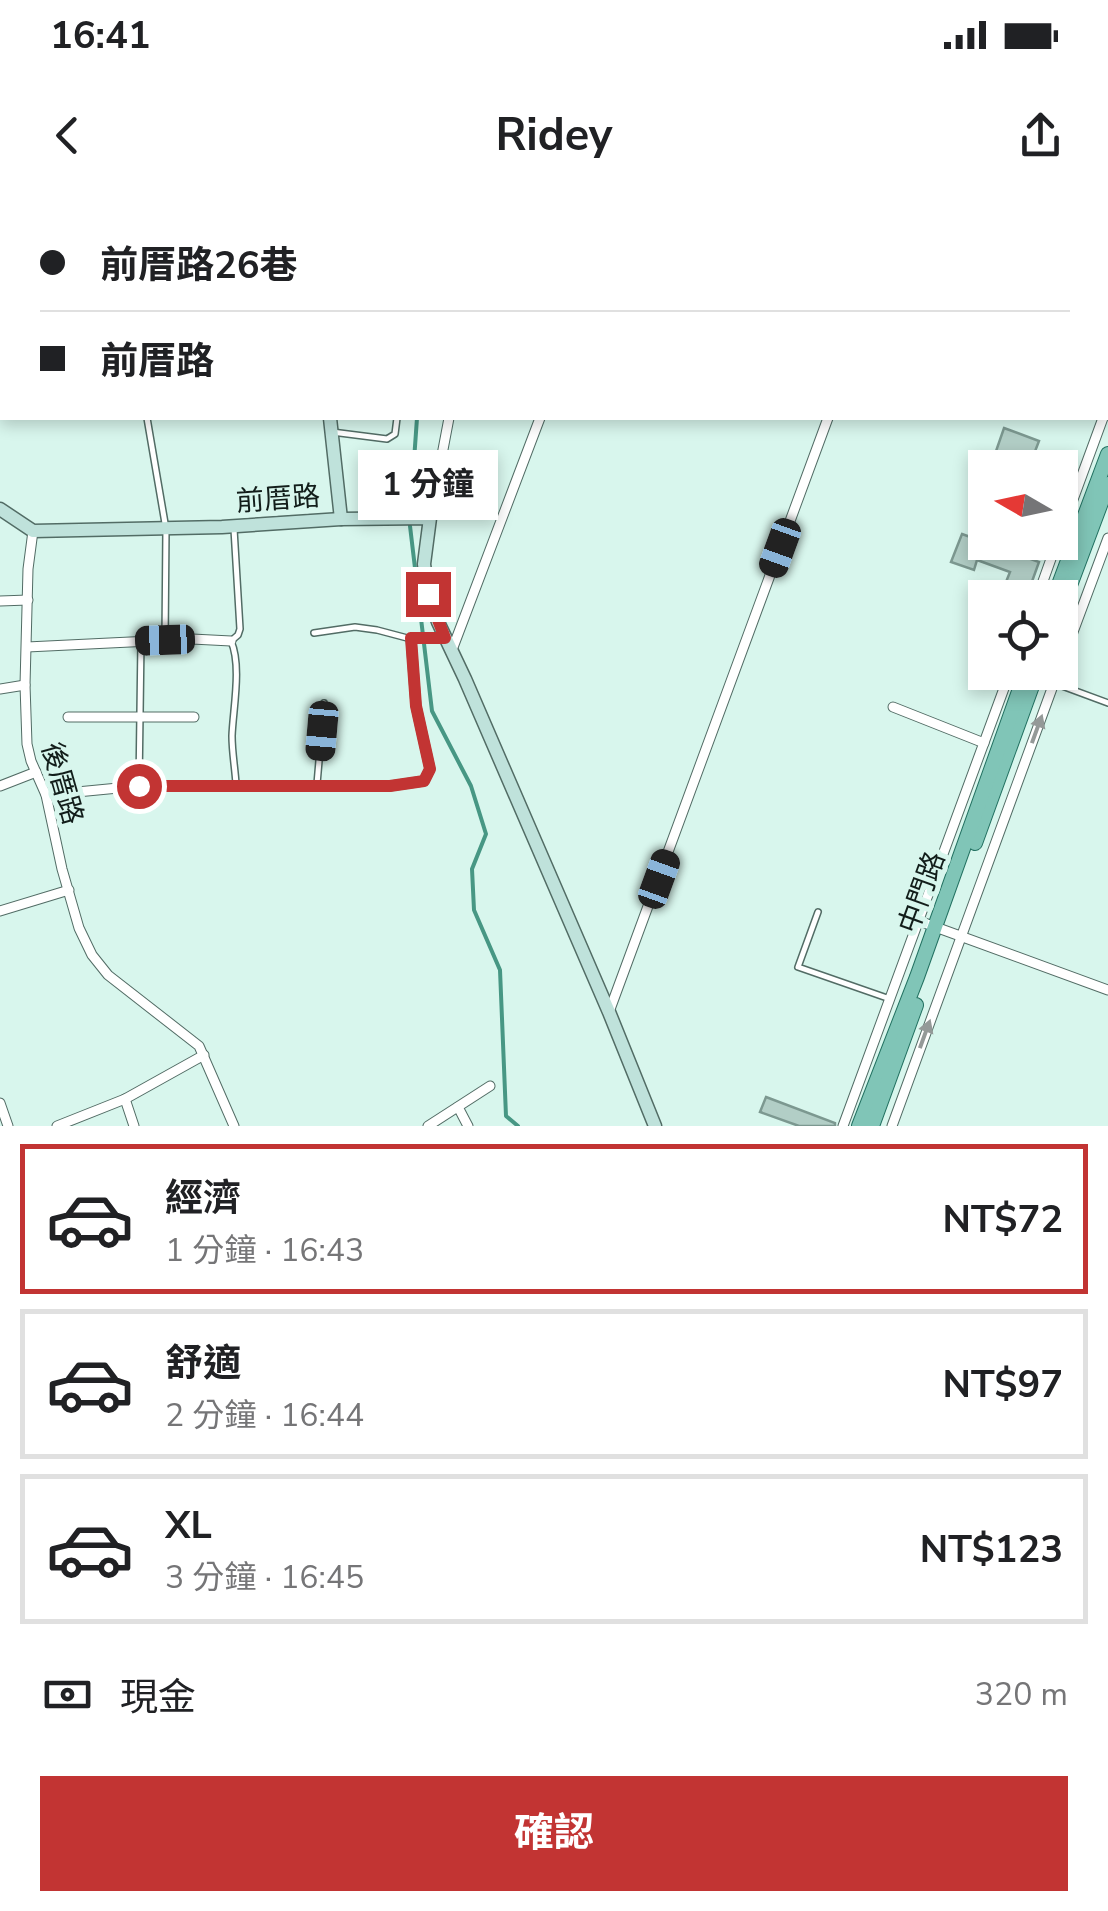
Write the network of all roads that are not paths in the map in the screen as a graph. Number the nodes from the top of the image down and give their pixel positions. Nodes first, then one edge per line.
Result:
1 (147, 420) edge
2 (397, 420) edge
3 (449, 420) edge
4 (539, 420) edge
5 (827, 420) edge
6 (1103, 420) edge
7 (331, 425) edge
8 (1108, 454) edge
9 (1080, 481) junction
10 (1078, 487) edge
11 (1104, 488) edge
12 (0, 509) edge
13 (430, 518) junction
14 (341, 519) junction
15 (234, 526) junction
16 (166, 529) junction
17 (34, 532) junction
18 (1108, 538) edge
19 (1062, 580) edge
20 (1071, 580) edge
21 (28, 600) junction
22 (0, 601) edge
23 (1078, 620) edge
24 (314, 633) dead end
25 (414, 638) junction
26 (165, 640) junction
27 (141, 641) junction
28 (232, 642) junction
29 (449, 644) junction
30 (28, 648) junction
31 (25, 685) junction
32 (1078, 686) edge
33 (0, 689) edge
34 (1003, 690) edge
35 (1020, 690) edge
36 (1031, 690) edge
37 (1052, 690) edge
38 (1108, 703) edge
39 (324, 704) dead end
40 (893, 707) dead end
41 (68, 717) dead end
42 (140, 717) junction
43 (194, 717) dead end
44 (984, 743) junction
45 (36, 772) junction
46 (236, 785) junction
47 (0, 786) edge
48 (139, 786) junction
49 (317, 787) junction
50 (966, 792) junction
51 (46, 795) junction
52 (986, 799) junction
53 (1008, 808) junction
54 (69, 890) junction
55 (0, 912) edge
56 (818, 912) dead end
57 (918, 921) junction
58 (939, 928) junction
59 (961, 936) junction
60 (1108, 990) edge
61 (890, 1000) junction
62 (609, 1012) junction
63 (204, 1055) junction
64 (490, 1086) dead end
65 (125, 1099) junction
66 (0, 1103) edge
67 (458, 1107) junction
68 (8, 1126) edge
69 (57, 1126) edge
70 (134, 1126) edge
71 (234, 1126) edge
72 (428, 1126) edge
73 (468, 1126) edge
74 (656, 1126) edge
75 (844, 1126) edge
76 (859, 1126) edge
77 (872, 1126) edge
78 (892, 1126) edge

1 - 16 lane
2 - 7 lane
3 - 13 street
4 - 29 street
5 - 62 street
6 - 9 street
7 - 14 street
8 - 11 main road
9 - 10 street
9 - 11 street
11 - 19 main road
11 - 20 main road
12 - 17 street
13 - 14 street, 前厝路
13 - 29 street
14 - 15 street, 前厝路
15 - 16 street, 前厝路
15 - 28 lane
16 - 17 street, 前厝路
16 - 26 lane
17 - 21 street, 後厝路
18 - 23 street, 中門路
21 - 22 street
21 - 30 street, 後厝路
24 - 25 lane
25 - 29 lane
25 - 49 street
26 - 27 street
26 - 28 street
27 - 30 street
27 - 42 lane
28 - 46 lane
29 - 62 street
30 - 31 street, 後厝路
31 - 33 street
31 - 45 street, 後厝路
32 - 38 lane
34 - 44 street, 中門路
35 - 52 main road, 中門路
36 - 52 main road, 中門路
53 -> 37 street, 中門路
39 - 49 lane
40 - 44 street
41 - 42 street
42 - 43 street
42 - 48 lane
44 - 50 street, 中門路
45 - 47 street
45 - 51 street, 後厝路
46 - 48 street
46 - 49 street
48 - 51 street
50 - 52 street
50 - 57 street, 中門路
51 - 54 street, 後厝路
52 - 53 street
52 - 58 main road, 中門路
53 - 59 street, 中門路
54 - 55 street
54 - 63 street, 後厝路
56 - 61 lane
57 - 58 street
57 - 61 street, 中門路
58 - 59 street
58 - 76 main road, 中門路
58 - 77 main road, 中門路
59 - 60 street
78 -> 59 street, 中門路
61 - 75 street, 中門路
62 - 74 street
63 - 65 street
63 - 71 street
64 - 67 street
65 - 69 street
65 - 70 street
66 - 68 street
67 - 72 street
67 - 73 street

